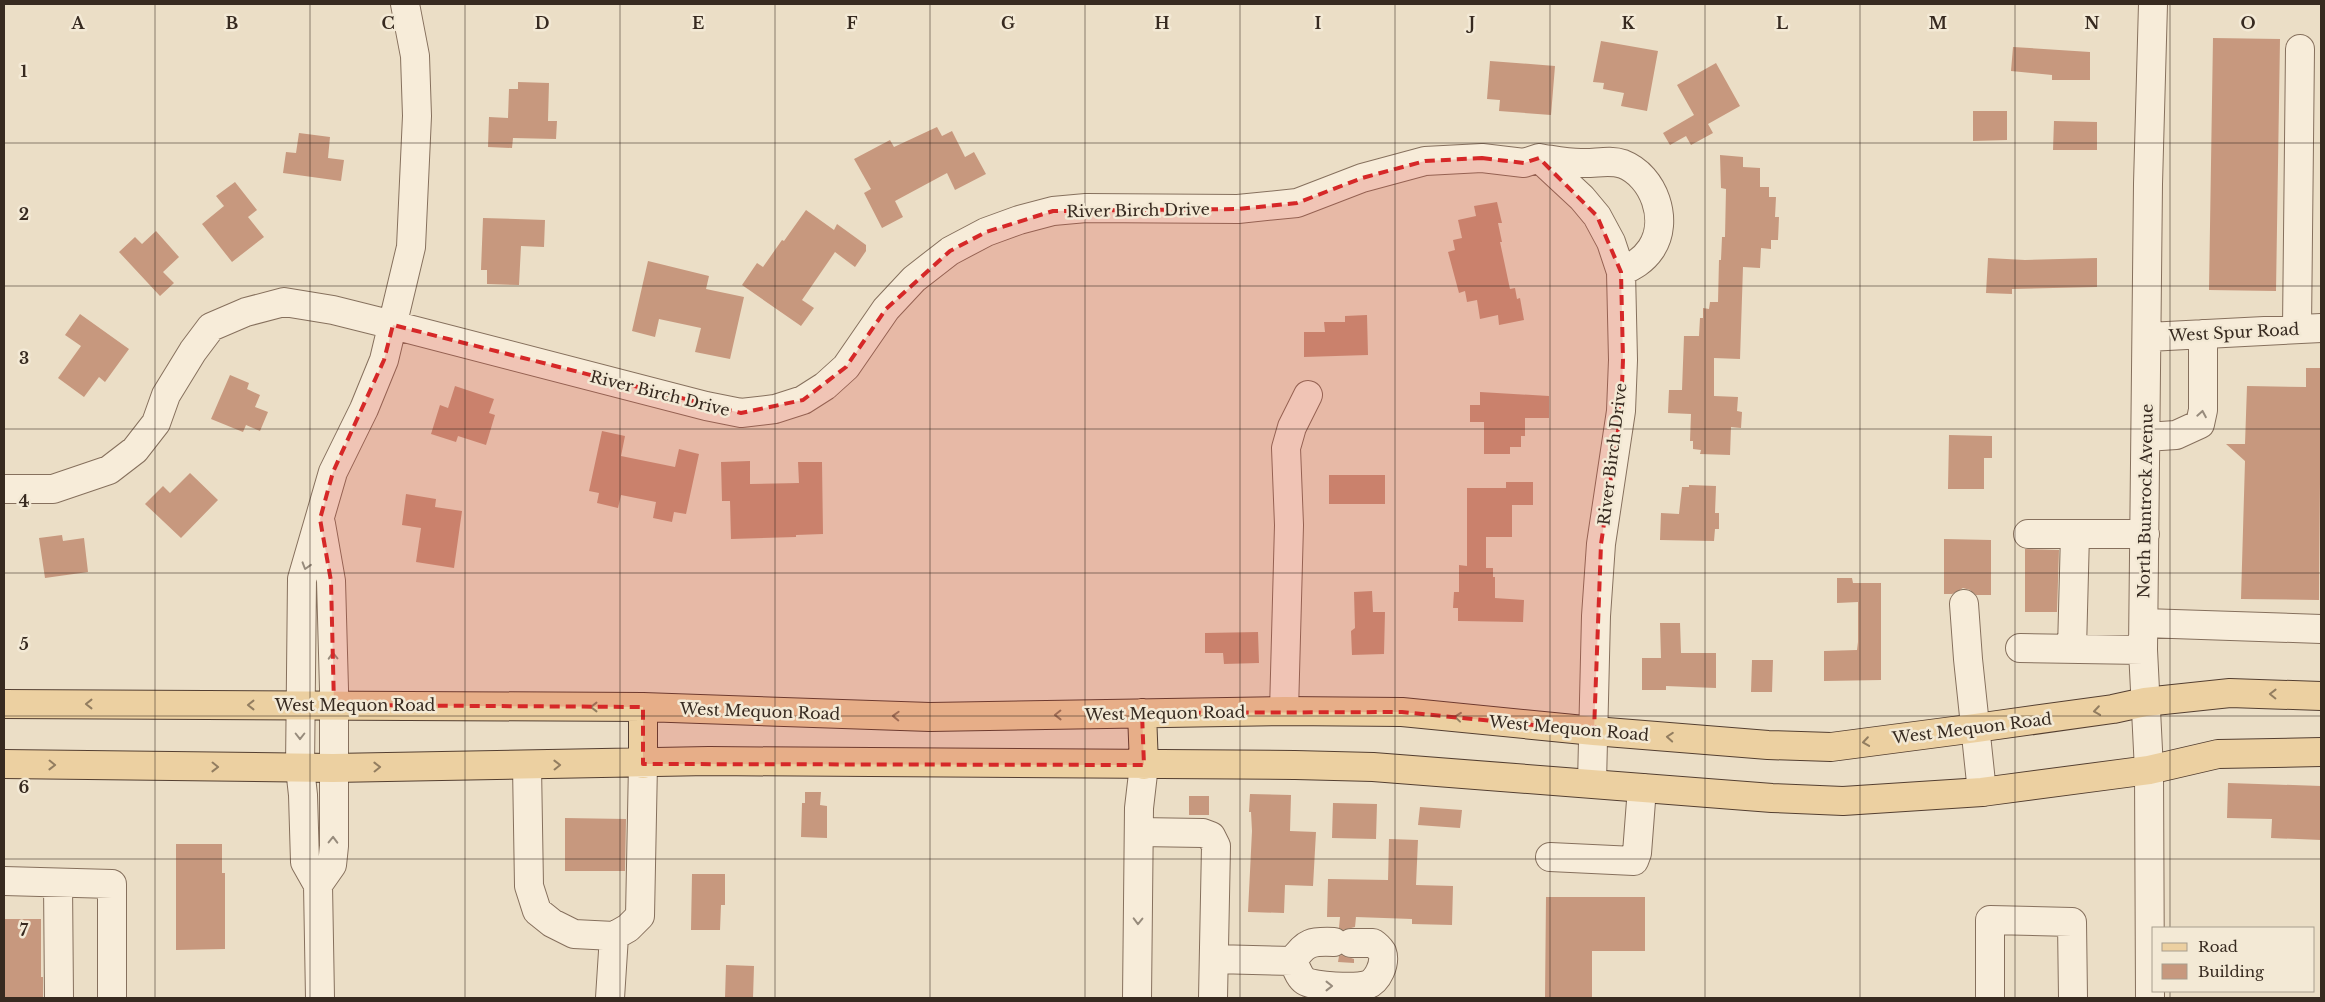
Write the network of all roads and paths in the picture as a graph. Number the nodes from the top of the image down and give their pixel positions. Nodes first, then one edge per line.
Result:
1 (405, 4) edge
2 (2153, 4) edge
3 (2300, 49) dead end
4 (1539, 158) junction
5 (1621, 272) junction
6 (393, 325) junction
7 (2309, 328) edge
8 (2203, 334) junction
9 (2148, 337) junction
10 (1308, 395) dead end
11 (2146, 437) junction
12 (4, 489) edge
13 (320, 519) junction
14 (2028, 534) dead end
15 (2075, 534) junction
16 (2145, 534) junction
17 (1964, 604) dead end
18 (2144, 623) junction
19 (2321, 629) edge
20 (2020, 648) dead end
21 (2072, 649) junction
22 (2143, 650) junction
23 (2321, 696) edge
24 (2145, 702) junction
25 (4, 704) edge
26 (300, 705) junction
27 (334, 705) junction
28 (643, 707) junction
29 (1284, 711) junction
30 (1142, 714) junction
31 (1976, 728) junction
32 (1594, 731) junction
33 (2321, 752) edge
34 (4, 764) edge
35 (643, 764) junction
36 (527, 766) junction
37 (300, 768) junction
38 (333, 768) junction
39 (2150, 770) junction
40 (1143, 775) junction
41 (1592, 783) junction
42 (1642, 788) junction
43 (1982, 792) junction
44 (1148, 832) junction
45 (1550, 857) dead end
46 (4, 881) edge
47 (58, 883) junction
48 (318, 884) junction
49 (614, 936) junction
50 (1214, 959) junction
51 (1293, 961) junction
52 (59, 998) edge
53 (112, 998) edge
54 (320, 998) edge
55 (610, 998) edge
56 (1137, 998) edge
57 (1156, 998) edge
58 (1213, 998) edge
59 (1990, 998) edge
60 (2073, 998) edge
61 (2150, 998) edge

1 - 6 street
2 - 9 street, North Buntrock Avenue
3 - 7 street
4 - 5 street, River Birch Drive
4 - 5 street
4 - 6 street, River Birch Drive
5 - 32 street, River Birch Drive
6 - 12 street, River Birch Drive
6 - 13 street
7 - 8 street, West Spur Road
8 - 9 street, West Spur Road
11 -> 8 street
9 - 11 street, North Buntrock Avenue
10 - 29 street
11 - 16 street, North Buntrock Avenue
13 -> 26 street
27 -> 13 street
14 - 15 street
15 - 16 street
15 - 21 street
16 - 18 street, North Buntrock Avenue
17 - 31 street
18 - 19 street
18 - 22 street, North Buntrock Avenue
20 - 21 street
21 - 22 street
22 - 24 street, North Buntrock Avenue
23 -> 24 main road, West Mequon Road
24 -> 31 main road, West Mequon Road
24 - 39 street, North Buntrock Avenue
26 -> 25 main road, West Mequon Road
26 - 27 main road, West Mequon Road
26 -> 37 street
28 -> 27 main road, West Mequon Road
27 - 38 street
30 -> 28 main road, West Mequon Road
28 - 35 main road
29 - 30 main road, West Mequon Road
32 -> 29 main road, West Mequon Road
30 - 40 main road
31 -> 32 main road, West Mequon Road
31 - 43 street
32 - 41 street, River Birch Drive
33 - 39 main road
34 -> 37 main road
36 -> 35 main road
35 - 40 main road
35 - 49 street
38 -> 36 main road
36 - 49 street
37 - 38 main road
37 - 48 street
48 -> 38 street
39 - 43 main road
39 - 61 street, North Buntrock Avenue
40 - 41 main road
40 - 44 street
41 - 42 main road
42 - 43 main road
42 - 45 street
44 - 50 street
44 -> 56 street
44 - 57 street
46 - 47 street
47 - 52 street
47 - 53 street
48 - 54 street
49 - 55 street
50 - 51 street
50 - 58 street
51 -> 51 street
59 - 60 street

